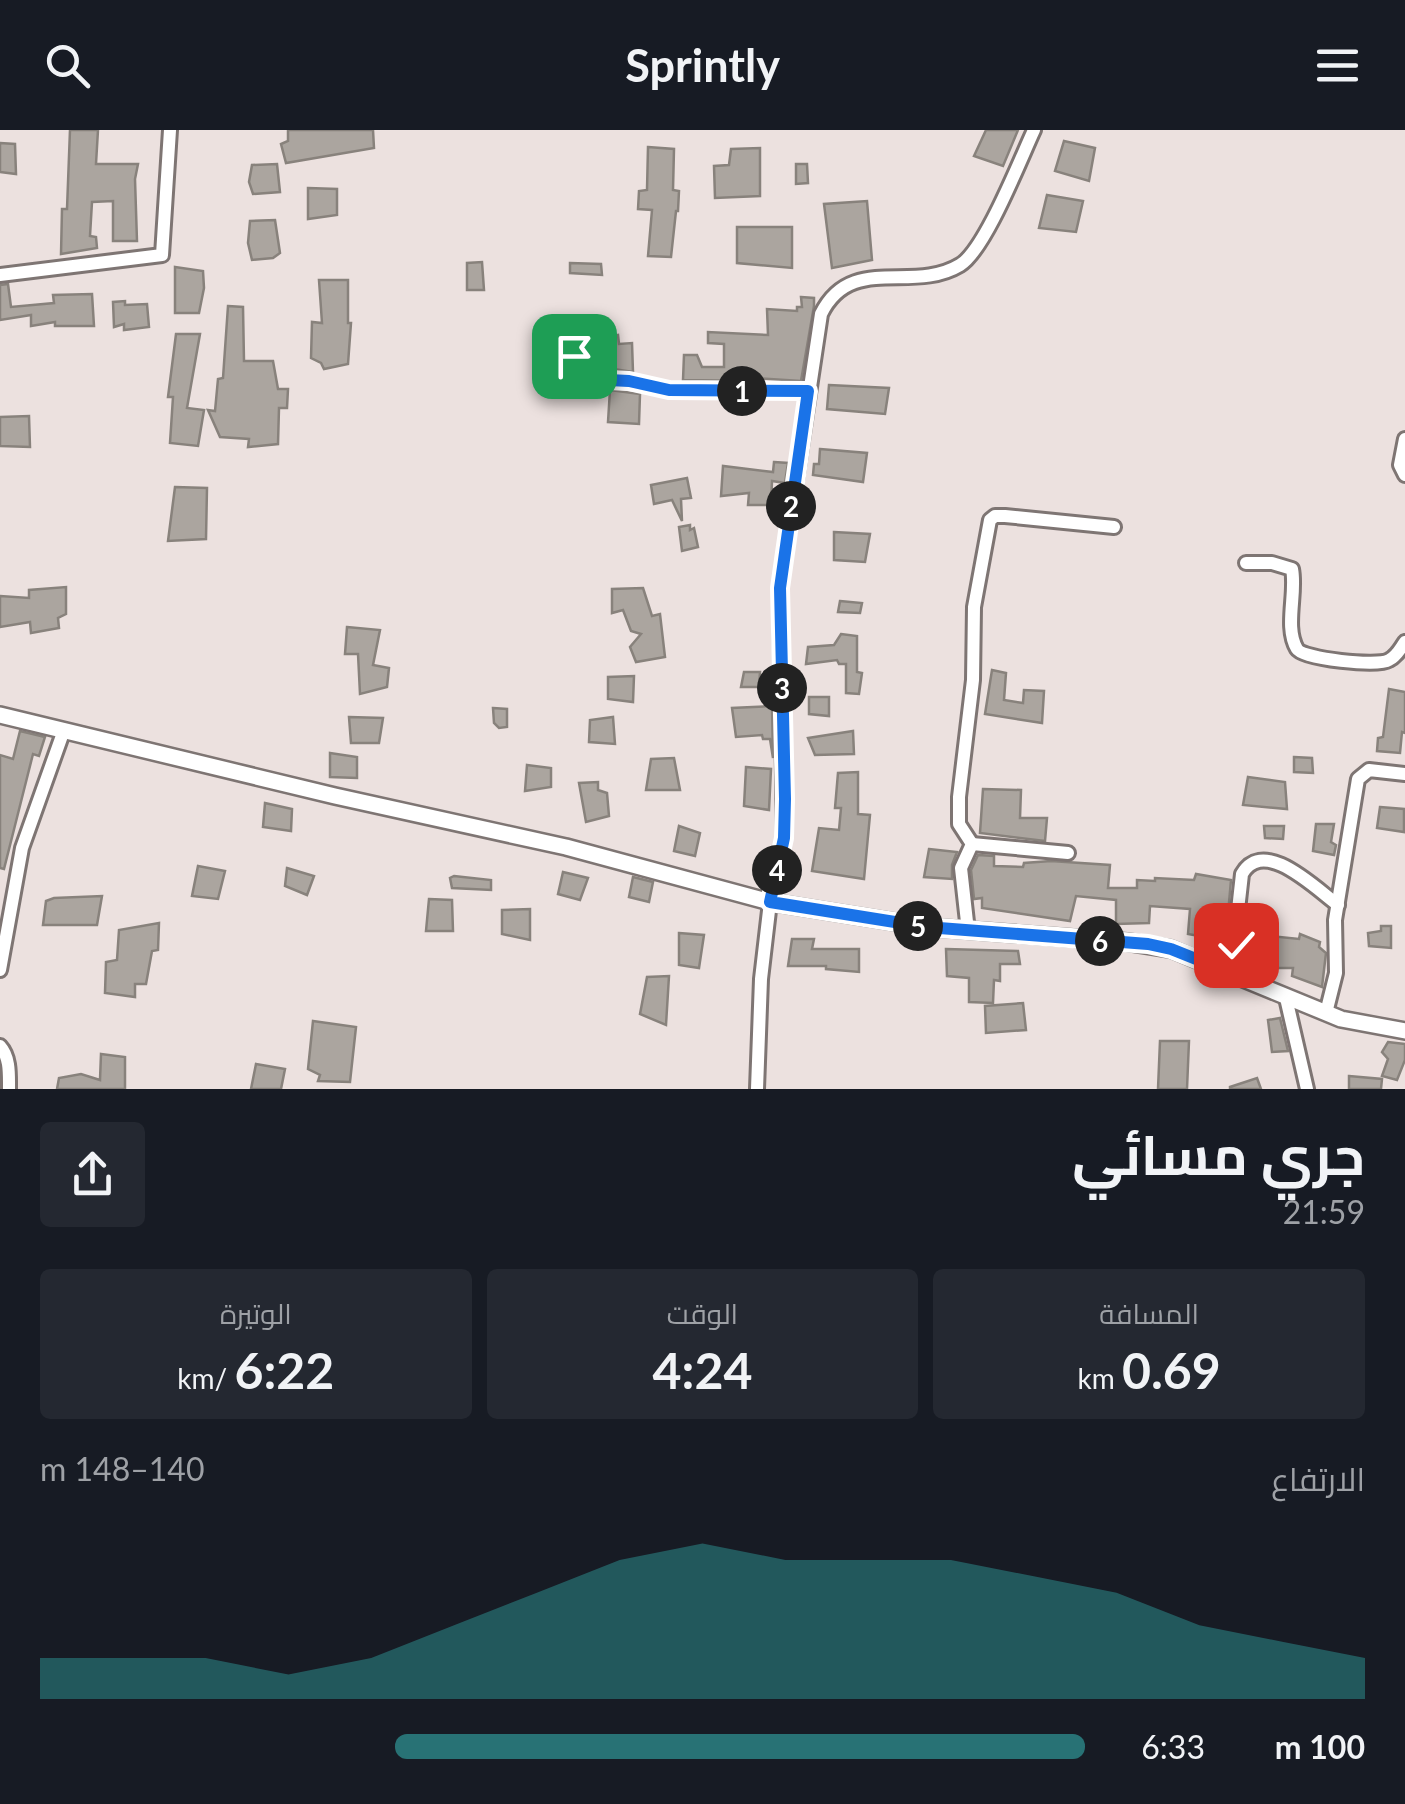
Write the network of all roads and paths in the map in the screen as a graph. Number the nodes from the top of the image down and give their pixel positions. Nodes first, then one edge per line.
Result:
1 (170, 130) edge
2 (1034, 130) edge
3 (0, 275) edge
4 (544, 348) dead end
5 (808, 391) junction
6 (1405, 439) edge
7 (1405, 475) edge
8 (1114, 528) dead end
9 (1246, 562) dead end
10 (1405, 642) edge
11 (0, 715) edge
12 (64, 730) junction
13 (1405, 774) edge
14 (972, 844) junction
15 (1068, 854) dead end
16 (770, 902) junction
17 (1338, 905) junction
18 (968, 930) junction
19 (0, 970) edge
20 (1231, 973) junction
21 (1286, 998) junction
22 (1326, 1013) junction
23 (1405, 1031) edge
24 (0, 1046) edge
25 (9, 1089) edge
26 (756, 1089) edge
27 (1307, 1089) edge

1 - 3 street
2 - 5 street
4 - 5 street
5 - 16 street
6 - 7 street
8 - 14 street
9 - 10 street
11 - 12 street
12 - 16 street
12 - 19 street
13 - 17 street
14 - 15 street
14 - 18 street
16 - 18 street
16 - 26 street
17 - 20 street
17 - 22 street
18 - 20 street
20 - 21 street
21 - 22 street
21 - 27 street
22 - 23 street
24 - 25 street

